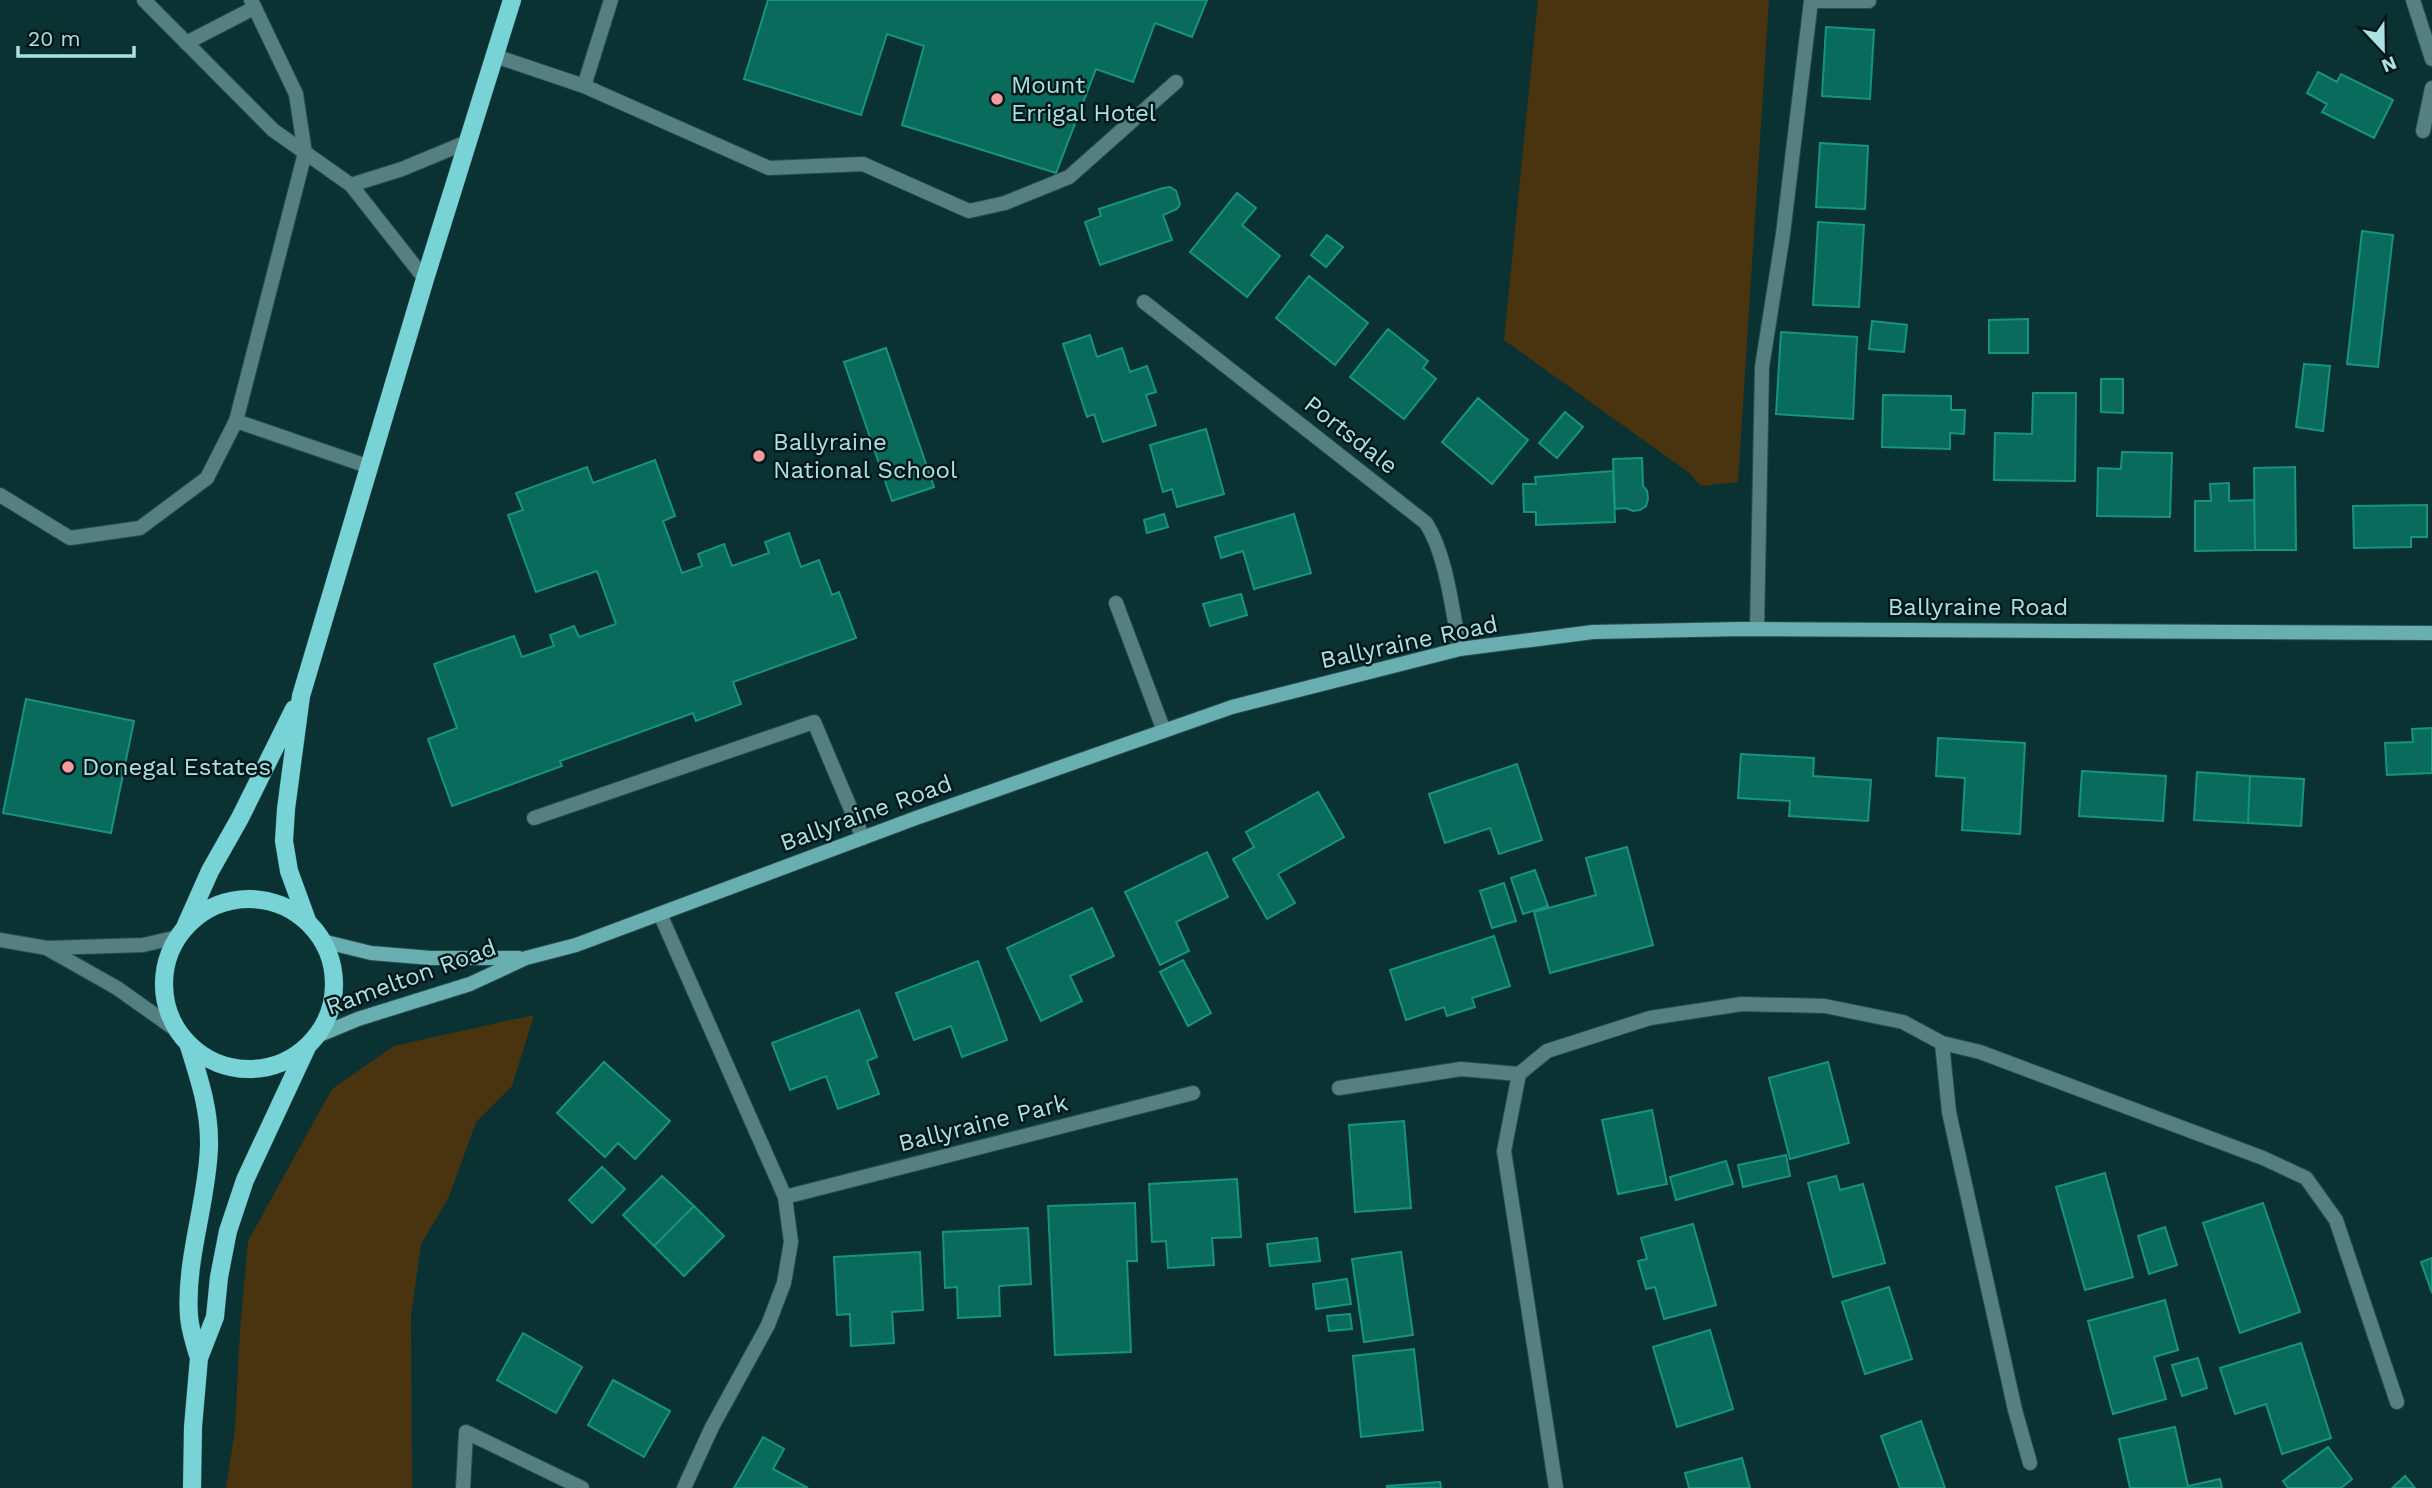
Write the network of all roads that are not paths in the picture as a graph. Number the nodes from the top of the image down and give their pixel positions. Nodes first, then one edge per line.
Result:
1 (144, 0) edge
2 (512, 0) edge
3 (611, 0) edge
4 (2413, 0) edge
5 (1869, 1) edge
6 (253, 4) edge
7 (187, 43) junction
8 (495, 56) junction
9 (2432, 59) edge
10 (1176, 82) dead end
11 (584, 86) junction
12 (2432, 88) edge
13 (2423, 131) dead end
14 (467, 142) junction
15 (304, 153) junction
16 (351, 185) junction
17 (425, 279) junction
18 (1144, 302) dead end
19 (236, 421) junction
20 (370, 467) junction
21 (0, 495) edge
22 (1116, 603) dead end
23 (1757, 629) junction
24 (2432, 633) edge
25 (1460, 649) junction
26 (301, 696) junction
27 (1164, 731) junction
28 (534, 818) dead end
29 (863, 838) junction
30 (660, 914) junction
31 (308, 923) junction
32 (181, 934) junction
33 (0, 940) edge
34 (323, 941) junction
35 (47, 948) junction
36 (526, 958) junction
37 (183, 1038) junction
38 (313, 1040) junction
39 (1942, 1043) junction
40 (1520, 1074) junction
41 (1339, 1088) dead end
42 (1193, 1093) dead end
43 (785, 1197) junction
44 (199, 1358) junction
45 (2397, 1402) dead end
46 (2030, 1463) dead end
47 (192, 1488) edge
48 (463, 1488) edge
49 (582, 1488) edge
50 (684, 1488) edge
51 (1556, 1488) edge

1 - 7 street
2 - 8 main road
3 - 11 street
4 - 9 street
5 - 23 street
6 - 7 street
6 - 15 street
7 - 15 street
8 - 11 street
8 - 14 main road
10 - 11 street
12 - 13 street
14 - 16 street
14 - 17 main road
15 - 16 street
15 - 19 street
16 - 17 street
17 - 20 main road
18 - 25 street, Portsdale
19 - 20 street
19 - 21 street
20 - 26 main road
22 - 27 street
23 - 24 main road, Ballyraine Road
23 - 25 main road, Ballyraine Road
25 - 27 main road, Ballyraine Road
26 - 31 main road
26 - 32 main road
27 - 29 main road, Ballyraine Road
28 - 29 street
29 - 30 main road, Ballyraine Road
30 - 36 main road, Ballyraine Road
30 - 43 street
31 - 32 main road
31 - 34 main road
32 - 35 street
32 - 37 main road
33 - 35 street
34 - 36 main road, Ramelton Road
34 - 38 main road
35 - 37 street
36 - 38 main road, Ramelton Road
37 - 38 main road
37 - 44 main road
38 - 44 main road
39 - 40 street
39 - 45 street
39 - 46 street
40 - 41 street
40 - 51 street
42 - 43 street, Ballyraine Park
43 - 50 street
44 - 47 main road
48 - 49 street

